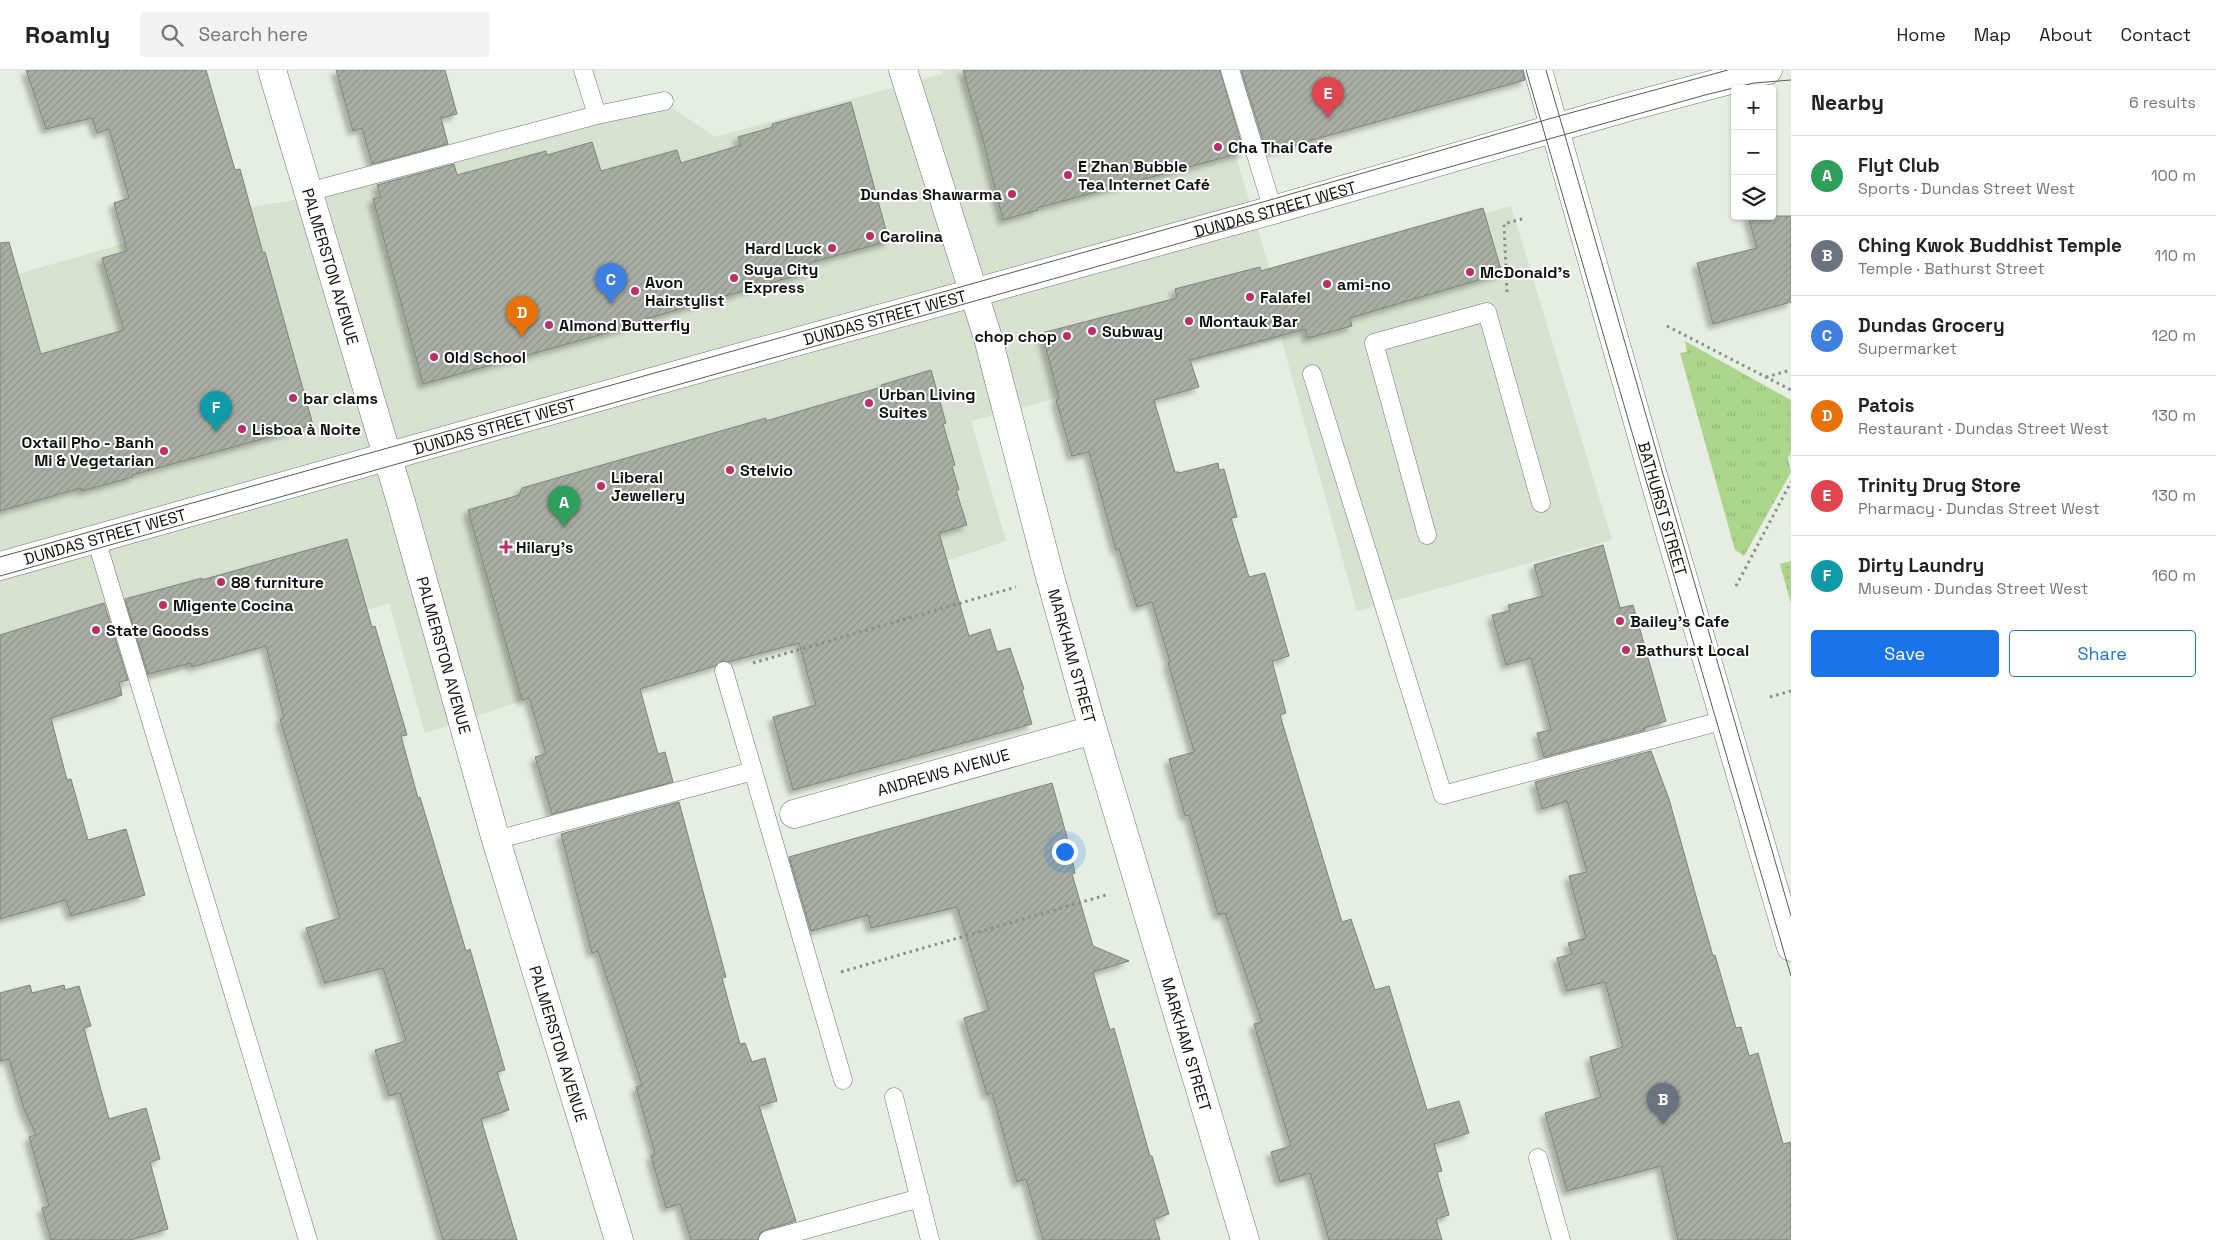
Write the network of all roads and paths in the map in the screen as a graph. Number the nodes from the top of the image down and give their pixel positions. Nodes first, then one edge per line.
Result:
1 (272, 70) edge
2 (583, 70) edge
3 (903, 70) edge
4 (1230, 70) edge
5 (1538, 70) edge
6 (1768, 70) edge
7 (664, 101) dead end
8 (597, 115) junction
9 (1554, 129) junction
10 (308, 192) junction
11 (1273, 210) junction
12 (1525, 218) dead end
13 (973, 293) junction
14 (1487, 312) junction
15 (1667, 326) dead end
16 (1791, 370) edge
17 (1312, 374) dead end
18 (1765, 377) junction
19 (1791, 390) edge
20 (387, 456) junction
21 (1791, 482) edge
22 (1541, 503) dead end
23 (1428, 535) dead end
24 (96, 539) junction
25 (0, 566) edge
26 (1050, 577) junction
27 (1736, 586) dead end
28 (724, 671) joint
29 (1791, 691) edge
30 (1770, 697) dead end
31 (1725, 720) junction
32 (1093, 730) junction
33 (753, 771) junction
34 (794, 814) dead end
35 (496, 840) junction
36 (1140, 885) junction
37 (1791, 947) edge
38 (814, 980) junction
39 (843, 1080) dead end
40 (894, 1097) dead end
41 (1538, 1158) dead end
42 (920, 1198) junction
43 (308, 1240) edge
44 (619, 1240) edge
45 (768, 1240) edge
46 (930, 1240) edge
47 (1245, 1240) edge
48 (1561, 1240) edge

1 - 10 street, PALMERSTON AVENUE
2 - 8 lane
3 - 13 street, MARKHAM STREET
4 - 11 lane
5 - 9 street, BATHURST STREET
6 - 9 street, DUNDAS STREET WEST
7 - 8 lane
8 - 10 lane
9 - 11 street, DUNDAS STREET WEST
9 - 31 street, BATHURST STREET
10 - 20 street, PALMERSTON AVENUE
11 - 13 street, DUNDAS STREET WEST
12 - 14 path
13 - 20 street, DUNDAS STREET WEST
13 - 26 street, MARKHAM STREET
14 - 22 lane
14 - 23 lane
15 - 18 path
16 - 18 path
17 - 31 lane
18 - 19 path
20 - 24 street, DUNDAS STREET WEST
20 - 35 street, PALMERSTON AVENUE
21 - 27 path
24 - 25 street, DUNDAS STREET WEST
24 - 43 lane
26 - 28 path
26 - 32 street, MARKHAM STREET
28 - 33 lane
29 - 30 path
31 - 37 street, BATHURST STREET
32 - 34 street, ANDREWS AVENUE
32 - 36 street, MARKHAM STREET
33 - 35 lane
33 - 38 lane
35 - 44 street, PALMERSTON AVENUE
36 - 38 path
36 - 47 street, MARKHAM STREET
38 - 39 lane
40 - 42 lane
41 - 48 lane
42 - 45 lane
42 - 46 lane

